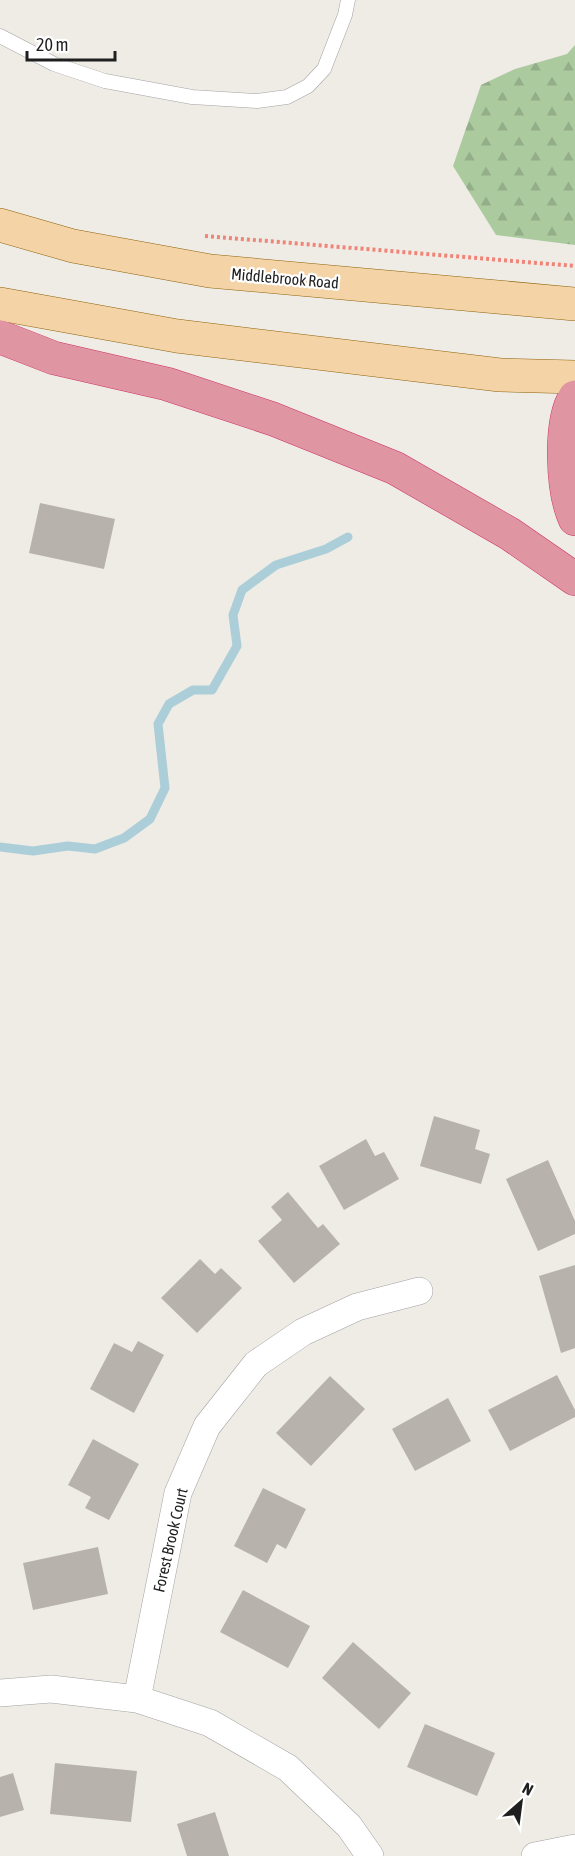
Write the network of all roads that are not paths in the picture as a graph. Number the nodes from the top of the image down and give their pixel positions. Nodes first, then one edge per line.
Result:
1 (348, 0) edge
2 (0, 36) edge
3 (0, 225) edge
4 (0, 304) edge
5 (575, 304) edge
6 (0, 337) edge
7 (575, 377) edge
8 (575, 397) edge
9 (575, 519) edge
10 (575, 579) edge
11 (419, 1291) dead end
12 (0, 1693) edge
13 (137, 1699) junction
14 (575, 1848) edge
15 (370, 1856) edge
16 (535, 1856) edge

1 - 2 lane
3 - 5 main road, Middlebrook Road
4 - 7 main road
6 - 10 highway
8 - 9 highway
11 - 13 street, Forest Brook Court
12 - 13 street
13 - 15 street
14 - 16 street

